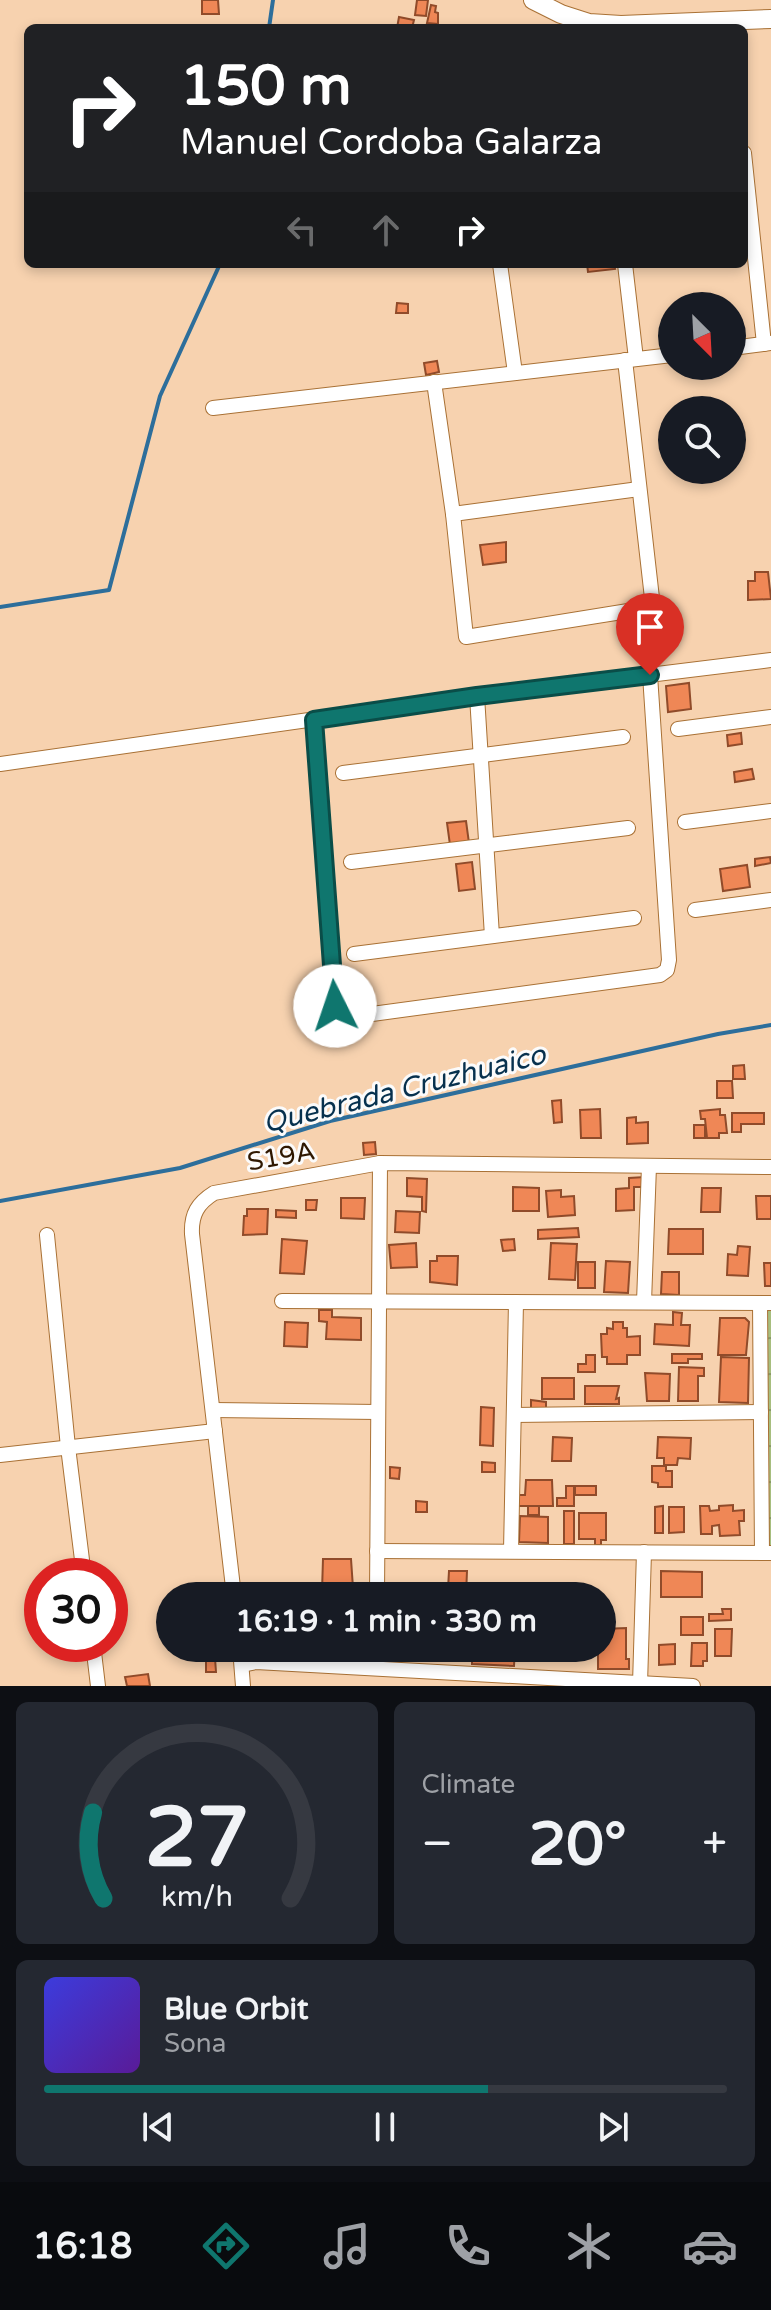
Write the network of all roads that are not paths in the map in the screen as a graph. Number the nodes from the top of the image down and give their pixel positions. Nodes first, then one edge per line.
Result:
1 (533, 0) edge
2 (771, 19) edge
3 (605, 24) edge
4 (646, 24) edge
5 (748, 185) edge
6 (501, 268) edge
7 (625, 268) edge
8 (768, 344) edge
9 (746, 346) edge
10 (658, 356) edge
11 (630, 359) junction
12 (515, 373) junction
13 (434, 382) junction
14 (213, 408) dead end
15 (639, 489) junction
16 (453, 514) junction
17 (771, 660) edge
18 (650, 675) junction
19 (477, 696) junction
20 (771, 717) edge
21 (314, 720) junction
22 (678, 729) dead end
23 (623, 737) dead end
24 (481, 755) junction
25 (0, 764) edge
26 (343, 773) dead end
27 (771, 811) edge
28 (685, 822) dead end
29 (628, 828) dead end
30 (486, 845) junction
31 (351, 862) dead end
32 (771, 900) edge
33 (695, 910) dead end
34 (634, 918) dead end
35 (492, 936) junction
36 (354, 954) dead end
37 (380, 1163) junction
38 (649, 1166) junction
39 (771, 1167) edge
40 (47, 1235) dead end
41 (282, 1301) dead end
42 (379, 1302) junction
43 (516, 1302) junction
44 (644, 1302) junction
45 (766, 1303) edge
46 (213, 1410) junction
47 (378, 1412) junction
48 (761, 1412) junction
49 (514, 1415) junction
50 (215, 1431) junction
51 (68, 1447) junction
52 (0, 1455) edge
53 (377, 1551) junction
54 (511, 1551) junction
55 (644, 1552) junction
56 (766, 1553) edge
57 (82, 1558) edge
58 (232, 1582) edge
59 (377, 1582) edge
60 (95, 1662) edge
61 (242, 1662) edge
62 (376, 1662) edge
63 (242, 1665) junction
64 (376, 1668) junction
65 (640, 1684) junction
66 (98, 1686) edge
67 (243, 1686) edge
68 (693, 1686) edge

1 - 3 street
2 - 4 street
5 - 8 street
6 - 12 street
7 - 11 street
8 - 9 street
10 - 11 street
11 - 12 street
11 - 15 street
12 - 13 street
13 - 14 street
13 - 16 street
15 - 16 street
15 - 16 street
17 - 18 street
18 - 19 street
18 - 21 street
19 - 21 street
19 - 24 street
20 - 22 street
21 - 25 street
23 - 24 street
24 - 26 street
24 - 30 street
27 - 28 street
29 - 30 street
30 - 31 street
30 - 35 street
32 - 33 street
34 - 35 street
35 - 36 street
37 - 38 street, S19A
37 - 42 street
37 - 46 street, S19A
38 - 39 street, S19A
38 - 44 street
40 - 51 street
41 - 42 street
42 - 43 street
42 - 47 street
43 - 44 street
43 - 49 street
44 - 45 street
45 - 48 street
46 - 47 street
46 - 50 street, S19A
47 - 53 street
48 - 49 street
48 - 56 street
49 - 54 street
50 - 51 street
50 - 58 street, S19A
51 - 52 street
51 - 57 street
53 - 54 street
53 - 59 street
54 - 55 street
55 - 56 street
55 - 65 street
60 - 66 street
61 - 63 street
62 - 64 street
63 - 64 street
63 - 67 street
64 - 65 street
65 - 68 street

